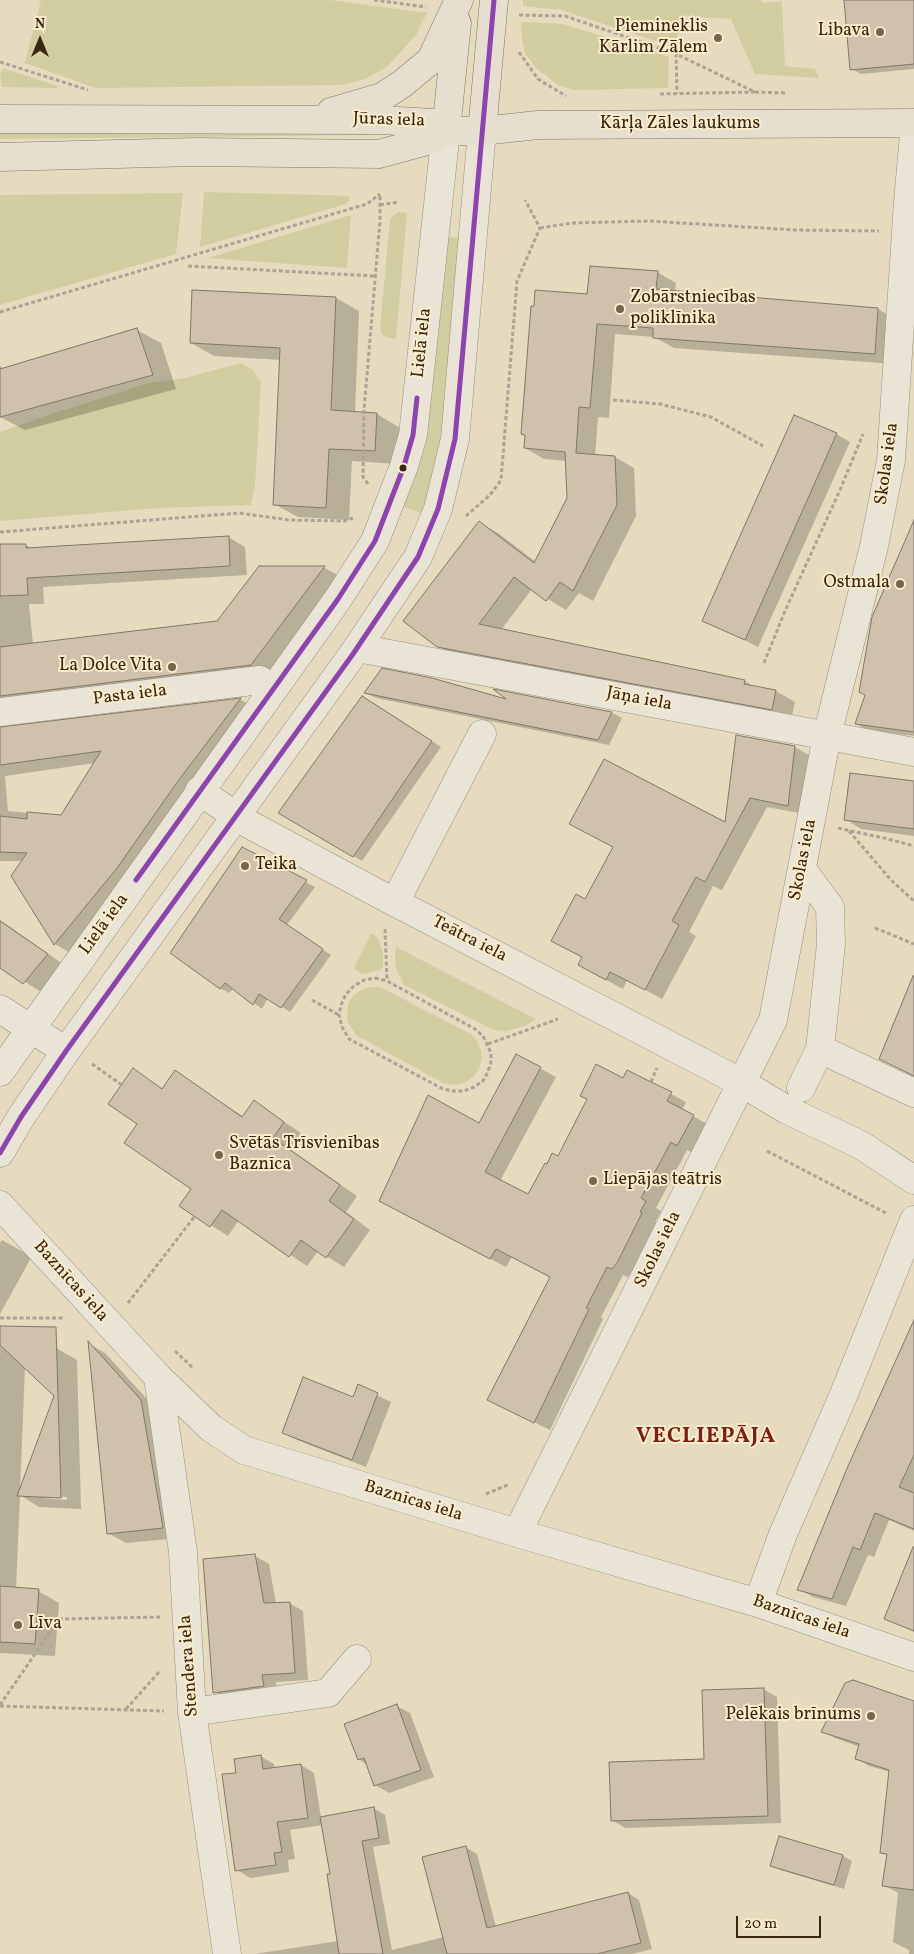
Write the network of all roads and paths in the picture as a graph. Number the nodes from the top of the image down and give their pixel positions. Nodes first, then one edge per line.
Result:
1 (374, 0) edge
2 (459, 0) edge
3 (494, 1) edge
4 (411, 5) dead end
5 (525, 15) dead end
6 (514, 45) dead end
7 (676, 54) junction
8 (0, 62) edge
9 (92, 91) dead end
10 (562, 93) dead end
11 (0, 119) edge
12 (308, 119) junction
13 (914, 124) edge
14 (446, 130) junction
15 (482, 131) junction
16 (914, 134) edge
17 (0, 157) edge
18 (525, 200) dead end
19 (399, 202) dead end
20 (380, 205) junction
21 (540, 228) junction
22 (883, 232) dead end
23 (188, 266) dead end
24 (375, 276) junction
25 (0, 312) edge
26 (612, 400) dead end
27 (895, 412) junction
28 (763, 446) dead end
29 (363, 477) dead end
30 (388, 510) junction
31 (464, 519) dead end
32 (0, 532) edge
33 (363, 649) dead end
34 (764, 663) dead end
35 (260, 680) dead end
36 (0, 712) edge
37 (482, 734) dead end
38 (827, 736) junction
39 (914, 752) edge
40 (199, 791) junction
41 (237, 817) junction
42 (811, 823) junction
43 (848, 830) junction
44 (914, 846) edge
45 (802, 869) junction
46 (914, 901) edge
47 (394, 902) junction
48 (385, 927) dead end
49 (875, 928) dead end
50 (914, 944) edge
51 (387, 981) junction
52 (312, 1000) dead end
53 (0, 1009) edge
54 (339, 1015) junction
55 (566, 1016) dead end
56 (30, 1029) junction
57 (488, 1044) junction
58 (820, 1049) junction
59 (78, 1057) junction
60 (658, 1065) dead end
61 (0, 1072) edge
62 (651, 1082) dead end
63 (742, 1083) junction
64 (122, 1085) dead end
65 (801, 1088) dead end
66 (914, 1093) edge
67 (767, 1151) dead end
68 (0, 1153) edge
69 (914, 1180) edge
70 (0, 1205) edge
71 (194, 1216) dead end
72 (912, 1223) edge
73 (121, 1297) dead end
74 (0, 1318) edge
75 (65, 1318) dead end
76 (170, 1345) dead end
77 (198, 1373) dead end
78 (158, 1377) junction
79 (515, 1482) dead end
80 (479, 1497) dead end
81 (518, 1533) junction
82 (758, 1603) junction
83 (167, 1617) dead end
84 (914, 1657) edge
85 (356, 1659) dead end
86 (163, 1668) dead end
87 (0, 1705) edge
88 (126, 1710) junction
89 (192, 1712) junction
90 (226, 1954) edge

1 - 4 path
2 - 12 main road
2 - 14 main road, Lielā iela
3 - 15 main road
5 - 7 path
6 - 10 path
7 - 7 path
8 - 9 path
11 - 12 main road, Jūras iela
12 - 14 main road, Jūras iela
13 - 15 main road, Kārļa Zāles laukums
14 - 15 main road, Kārļa Zāles laukums
14 - 17 main road, Jūras iela
14 - 30 street, Lielā iela
15 - 41 street
16 - 27 street, Skolas iela
18 - 21 path
19 - 20 path
20 - 24 path
20 - 25 path
21 - 22 path
21 - 31 path
23 - 24 path
24 - 29 path
26 - 28 path
27 - 34 path
27 - 38 street, Skolas iela
30 - 32 path
30 - 40 street, Lielā iela
33 - 38 street, Jāņa iela
35 - 36 street, Pasta iela
37 - 47 street
38 - 39 street, Jāņa iela
38 - 42 street, Skolas iela
40 - 41 street, Teātra iela
40 - 56 street, Lielā iela
41 - 47 street, Teātra iela
41 - 59 street
42 - 43 path
42 - 45 street, Skolas iela
43 - 44 path
43 - 46 path
45 - 58 street
45 - 63 street, Skolas iela
47 - 63 street, Teātra iela
48 - 51 path
49 - 50 path
51 - 54 path
51 - 57 path
52 - 54 path
53 - 56 street
54 - 57 path
55 - 57 path
56 - 59 street
56 - 61 street, Lielā iela
58 - 65 street
58 - 66 street
59 - 64 path
59 - 68 street
60 - 62 path
63 - 69 street, Teātra iela
63 - 81 street, Skolas iela
67 - 72 path
70 - 78 street, Baznīcas iela
71 - 73 path
72 - 82 street
74 - 75 path
76 - 77 path
78 - 81 street, Baznīcas iela
78 - 89 street, Stendera iela
79 - 80 path
81 - 82 street, Baznīcas iela
82 - 84 street, Baznīcas iela
83 - 87 path
85 - 89 street
86 - 88 path
87 - 88 path
88 - 89 path
89 - 90 street, Stendera iela

